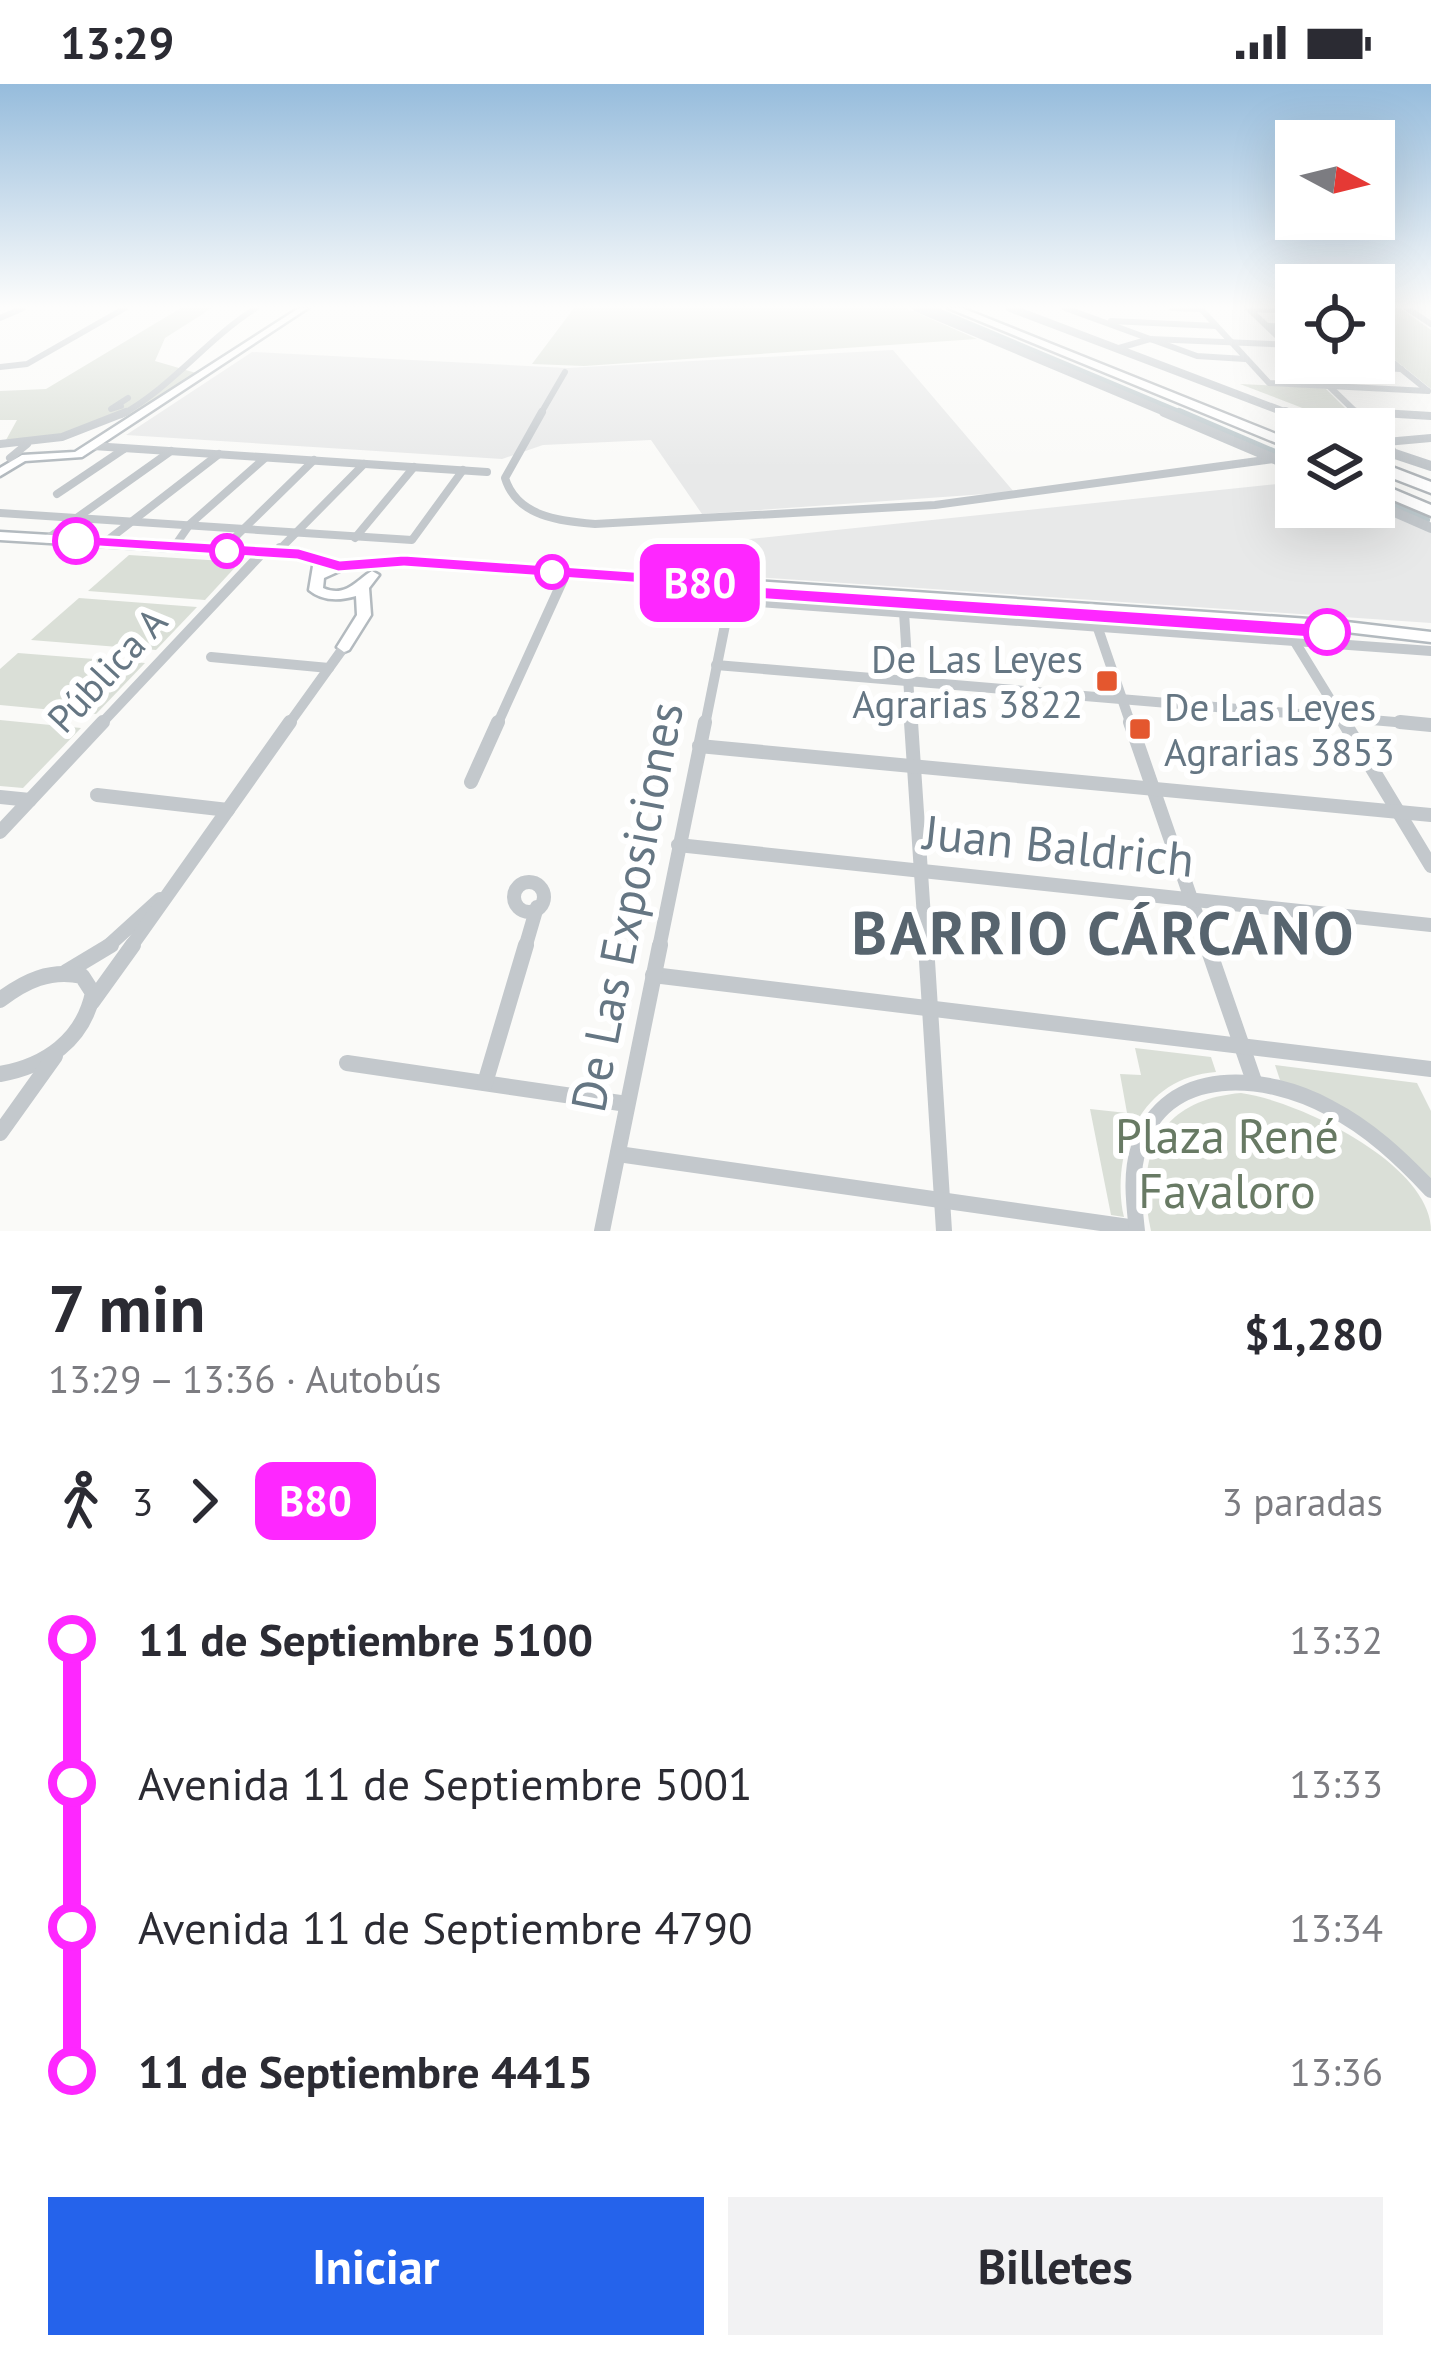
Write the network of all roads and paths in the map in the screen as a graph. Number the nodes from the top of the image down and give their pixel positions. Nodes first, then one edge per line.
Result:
1 (31, 362) edge
2 (186, 362) edge
3 (222, 362) edge
4 (1044, 362) edge
5 (1085, 362) edge
6 (1111, 362) edge
7 (1154, 362) edge
8 (1248, 362) edge
9 (1395, 364) edge
10 (0, 367) edge
11 (1395, 369) edge
12 (1401, 369) junction
13 (565, 372) dead end
14 (1330, 386) junction
15 (1430, 392) edge
16 (105, 400) dead end
17 (128, 402) junction
18 (1275, 408) edge
19 (1352, 408) edge
20 (1395, 414) edge
21 (1431, 416) edge
22 (1275, 425) edge
23 (1431, 438) edge
24 (1275, 439) edge
25 (32, 443) junction
26 (0, 445) edge
27 (93, 446) junction
28 (126, 448) junction
29 (172, 451) junction
30 (219, 454) junction
31 (266, 457) junction
32 (1395, 457) edge
33 (16, 458) edge
34 (1275, 459) joint
35 (314, 460) junction
36 (364, 464) junction
37 (1395, 465) edge
38 (1431, 466) edge
39 (414, 467) junction
40 (463, 470) junction
41 (1395, 470) edge
42 (487, 472) dead end
43 (0, 475) edge
44 (1395, 475) edge
45 (1395, 478) edge
46 (1431, 484) edge
47 (57, 494) dead end
48 (1431, 501) edge
49 (1431, 511) edge
50 (1395, 512) edge
51 (0, 514) edge
52 (77, 521) junction
53 (130, 524) junction
54 (1431, 528) edge
55 (186, 529) junction
56 (241, 531) junction
57 (294, 535) junction
58 (0, 536) edge
59 (355, 538) junction
60 (46, 539) junction
61 (104, 543) junction
62 (174, 547) junction
63 (222, 550) junction
64 (276, 554) junction
65 (338, 566) junction
66 (566, 573) junction
67 (318, 577) junction
68 (367, 577) junction
69 (688, 581) junction
70 (730, 591) junction
71 (341, 596) junction
72 (904, 603) junction
73 (1094, 616) junction
74 (1291, 635) junction
75 (1431, 644) edge
76 (344, 647) junction
77 (211, 657) dead end
78 (716, 664) junction
79 (329, 668) junction
80 (909, 681) junction
81 (1122, 699) junction
82 (1343, 717) junction
83 (1431, 725) edge
84 (699, 746) junction
85 (914, 766) junction
86 (471, 782) dead end
87 (1154, 789) junction
88 (98, 795) dead end
89 (0, 797) edge
90 (30, 800) junction
91 (228, 810) junction
92 (1398, 812) junction
93 (1431, 815) edge
94 (0, 832) edge
95 (678, 845) junction
96 (1431, 866) edge
97 (921, 871) junction
98 (176, 885) junction
99 (1192, 899) junction
100 (538, 908) dead end
101 (1431, 925) edge
102 (66, 971) junction
103 (652, 975) junction
104 (4, 995) edge
105 (92, 1002) junction
106 (930, 1008) junction
107 (1241, 1045) junction
108 (60, 1049) junction
109 (346, 1063) dead end
110 (1431, 1069) edge
111 (0, 1073) edge
112 (1254, 1081) junction
113 (484, 1082) junction
114 (627, 1104) junction
115 (0, 1133) edge
116 (617, 1154) junction
117 (1431, 1190) edge
118 (942, 1200) junction
119 (1136, 1229) edge
120 (602, 1231) edge
121 (944, 1231) edge

1 - 10 street
2 - 17 street
3 - 27 main road
4 - 34 street
5 - 24 highway
6 - 22 highway
7 - 18 street
8 - 14 street
9 - 12 street
11 - 12 street
12 - 15 street
13 - 34 street
14 - 15 street
14 - 19 street
16 - 17 street
17 - 25 street
20 - 21 street
23 - 32 street
25 - 26 street
25 - 33 street
27 - 28 street
27 - 33 main road
28 - 29 street
28 - 47 street
29 - 30 street
29 - 52 street
30 - 31 street
30 - 53 street
31 - 35 street
31 - 55 street
33 - 43 main road
35 - 36 street
35 - 56 street
36 - 39 street
36 - 57 street, Pública A
37 - 38 street
39 - 40 street
39 - 59 street
40 - 42 street
40 - 59 street
41 - 46 highway
44 - 48 highway
45 - 49 highway
50 - 54 street
51 - 52 street
52 - 53 street
52 - 60 street
53 - 55 street
53 - 61 street
55 - 56 street
55 - 62 street
56 - 57 street
56 - 63 street
57 - 59 street
57 - 64 street, Pública A
58 - 60 main road
60 - 61 main road
61 - 62 main road
62 - 63 main road
63 - 64 main road
64 - 65 main road
64 - 67 main road
64 - 90 street, Pública A
65 - 67 main road
65 - 68 main road
66 - 68 main road
66 - 69 main road
66 - 86 street
67 - 71 main road
68 - 71 main road
68 - 76 main road
69 - 70 main road
69 - 72 main road
70 - 72 main road
70 - 78 street, De Las Exposiciones
71 - 76 main road
72 - 73 main road
72 - 80 street
73 - 74 main road
73 - 75 main road
73 - 81 street
74 - 75 main road
74 - 82 street
76 - 79 street
77 - 79 street
78 - 80 street
78 - 84 street, De Las Exposiciones
79 - 91 street
80 - 81 street
80 - 85 street
81 - 82 street
81 - 87 street
82 - 83 street
82 - 92 street
84 - 85 street
84 - 95 street, De Las Exposiciones
85 - 87 street
85 - 97 street
87 - 92 street
87 - 99 street
88 - 91 street
89 - 90 street
90 - 94 street, Pública A
91 - 98 street
92 - 93 street
92 - 96 street
95 - 97 street, Juan Baldrich
95 - 103 street, De Las Exposiciones
97 - 99 street, Juan Baldrich
97 - 106 street
98 - 102 street
98 - 105 street
99 - 101 street, Juan Baldrich
99 - 107 street
100 - 113 street
102 - 104 street
102 - 105 street
103 - 106 street
103 - 114 street, De Las Exposiciones
105 - 108 street
106 - 107 street
106 - 118 street
107 - 110 street
107 - 112 street
108 - 111 street
108 - 115 street
109 - 113 street
112 - 117 street
112 - 119 street
113 - 114 street
114 - 116 street, De Las Exposiciones
116 - 118 street
116 - 120 street, De Las Exposiciones
118 - 119 street
118 - 121 street

